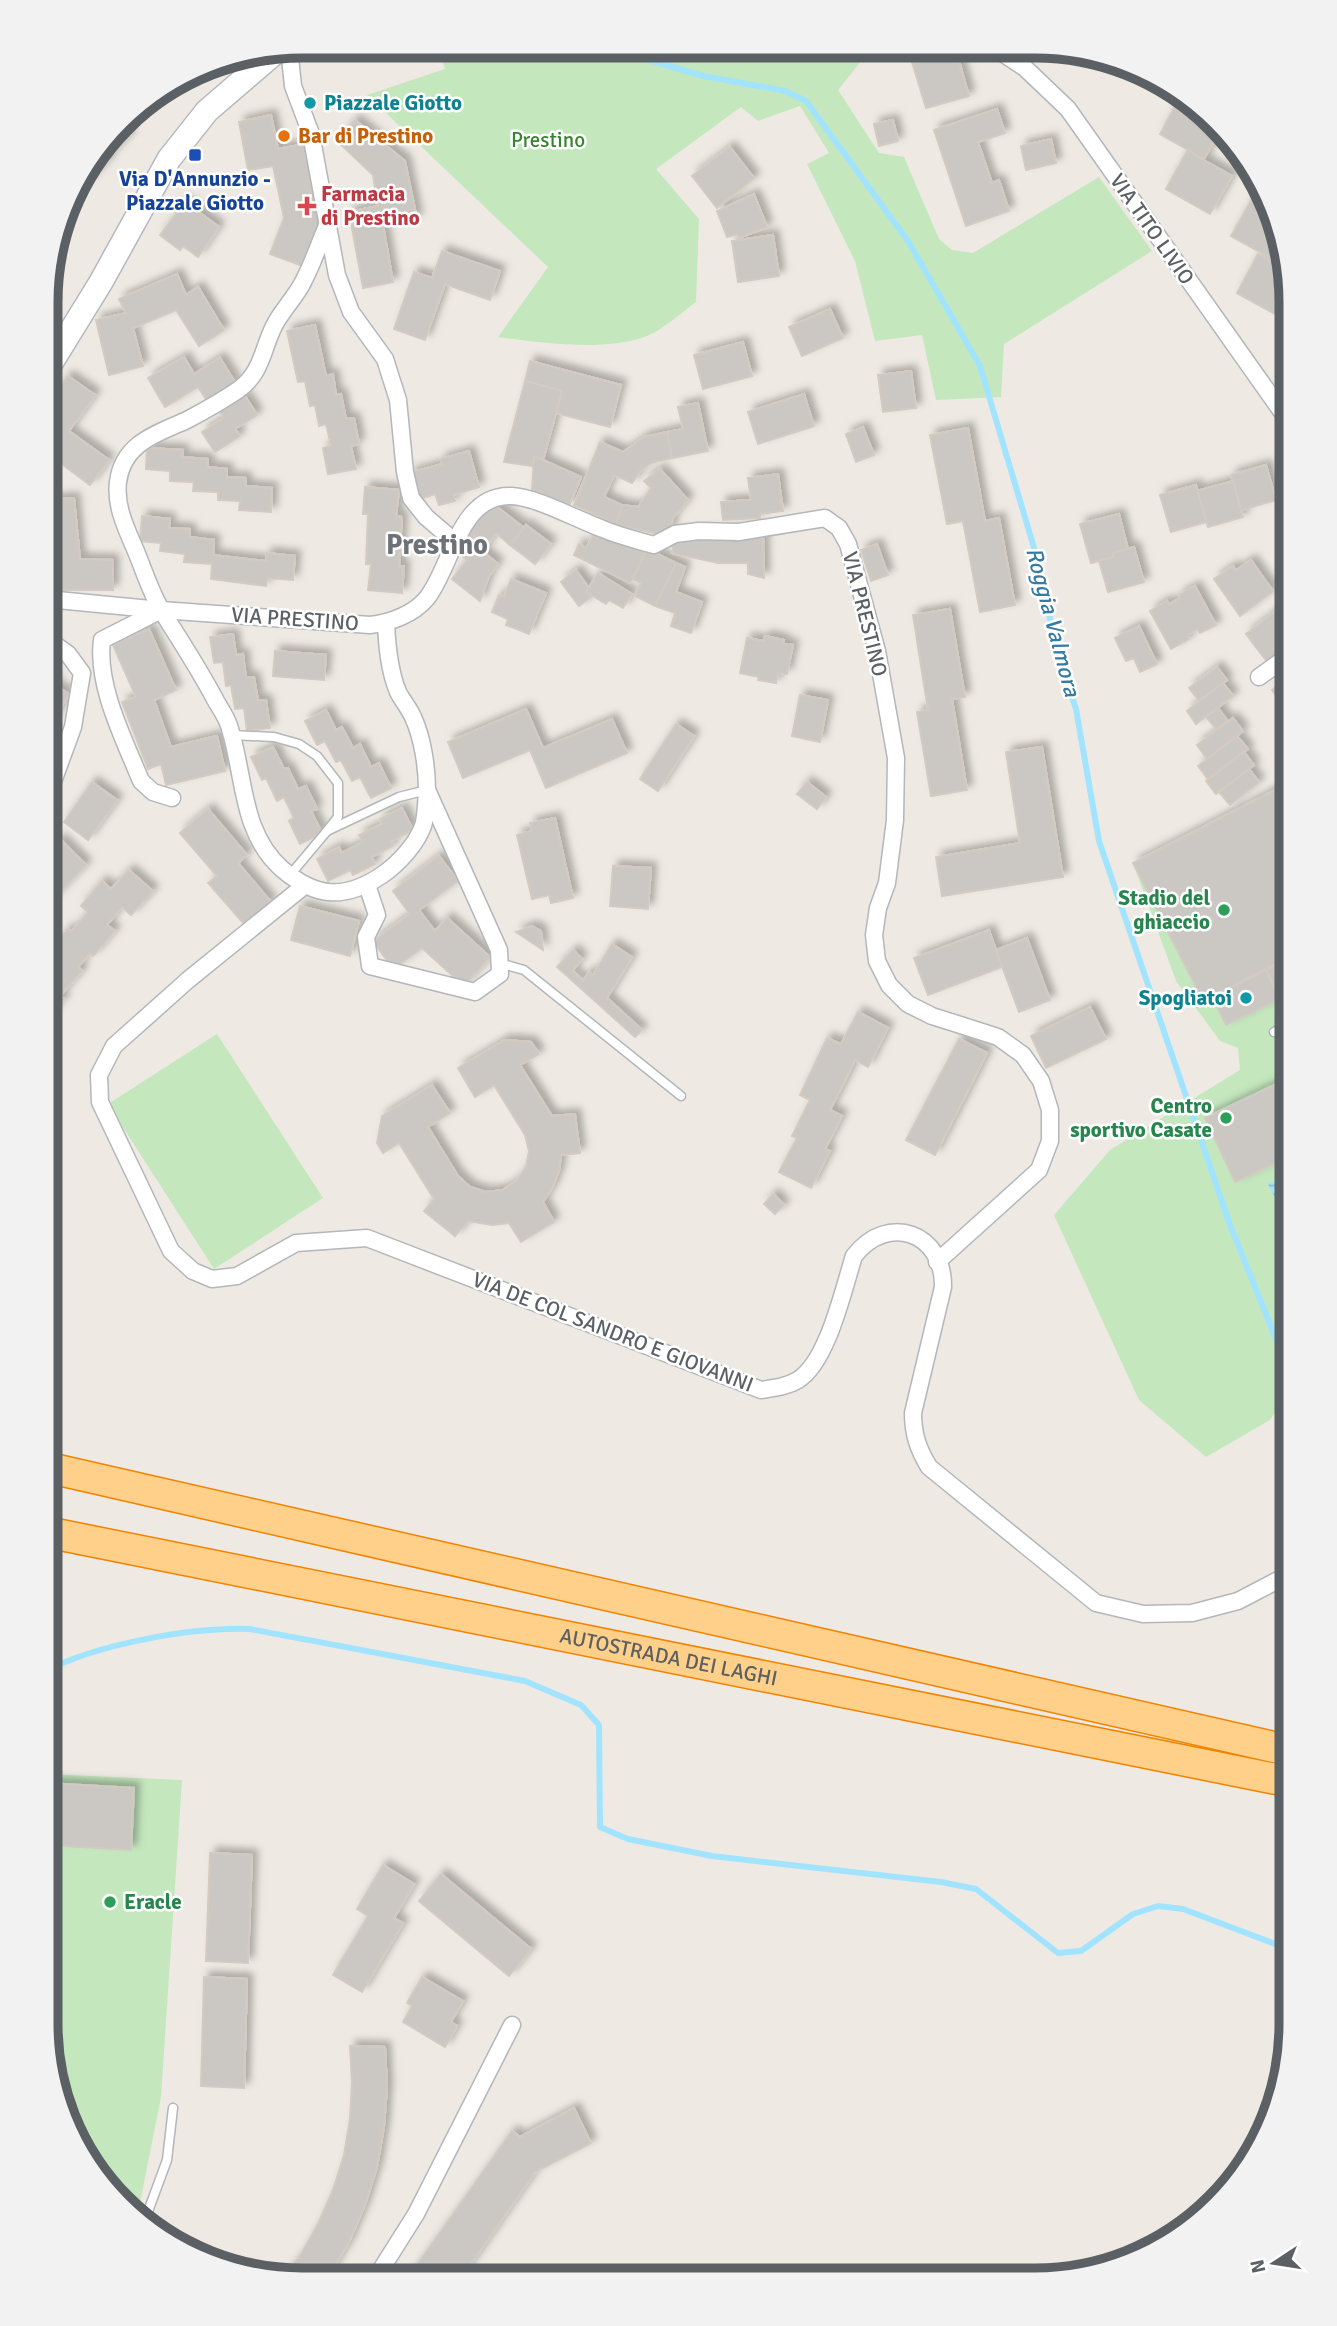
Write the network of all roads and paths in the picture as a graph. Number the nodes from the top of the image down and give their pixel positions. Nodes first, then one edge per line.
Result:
1 (283, 58) edge
2 (1010, 58) edge
3 (269, 60) edge
4 (328, 223) junction
5 (58, 352) edge
6 (1279, 408) edge
7 (454, 541) junction
8 (58, 600) edge
9 (161, 610) junction
10 (386, 623) junction
11 (58, 647) edge
12 (1279, 662) edge
13 (1259, 677) dead end
14 (232, 735) junction
15 (58, 768) edge
16 (427, 790) junction
17 (172, 798) dead end
18 (327, 831) junction
19 (290, 874) junction
20 (367, 885) junction
21 (304, 886) junction
22 (499, 963) junction
23 (1279, 1029) edge
24 (1274, 1032) dead end
25 (681, 1096) dead end
26 (937, 1262) junction
27 (58, 1470) edge
28 (58, 1534) edge
29 (1279, 1580) edge
30 (1279, 1748) edge
31 (1279, 1780) edge
32 (512, 2025) dead end
33 (173, 2108) dead end
34 (147, 2213) edge
35 (381, 2268) edge

1 - 4 street
2 - 6 street, VIA TITO LIVIO
3 - 5 main road
4 - 7 street
4 - 9 street
7 - 10 street, VIA PRESTINO
7 - 26 street, VIA PRESTINO
8 - 9 street, VIA PRESTINO
9 - 10 street, VIA PRESTINO
9 - 14 street
9 - 17 street
10 - 16 street
11 - 15 street
12 - 13 street
14 - 18 lane
14 - 19 street
16 - 18 lane
16 - 20 street
16 - 22 street
18 - 19 lane
19 - 21 street
20 - 21 street
20 - 22 street
21 - 26 street, VIA DE COL SANDRO E GIOVANNI
22 - 25 lane
23 - 24 lane
26 - 29 street
27 - 30 highway, AUTOSTRADA DEI LAGHI
28 - 31 highway, AUTOSTRADA DEI LAGHI
32 - 35 street
33 - 34 lane

